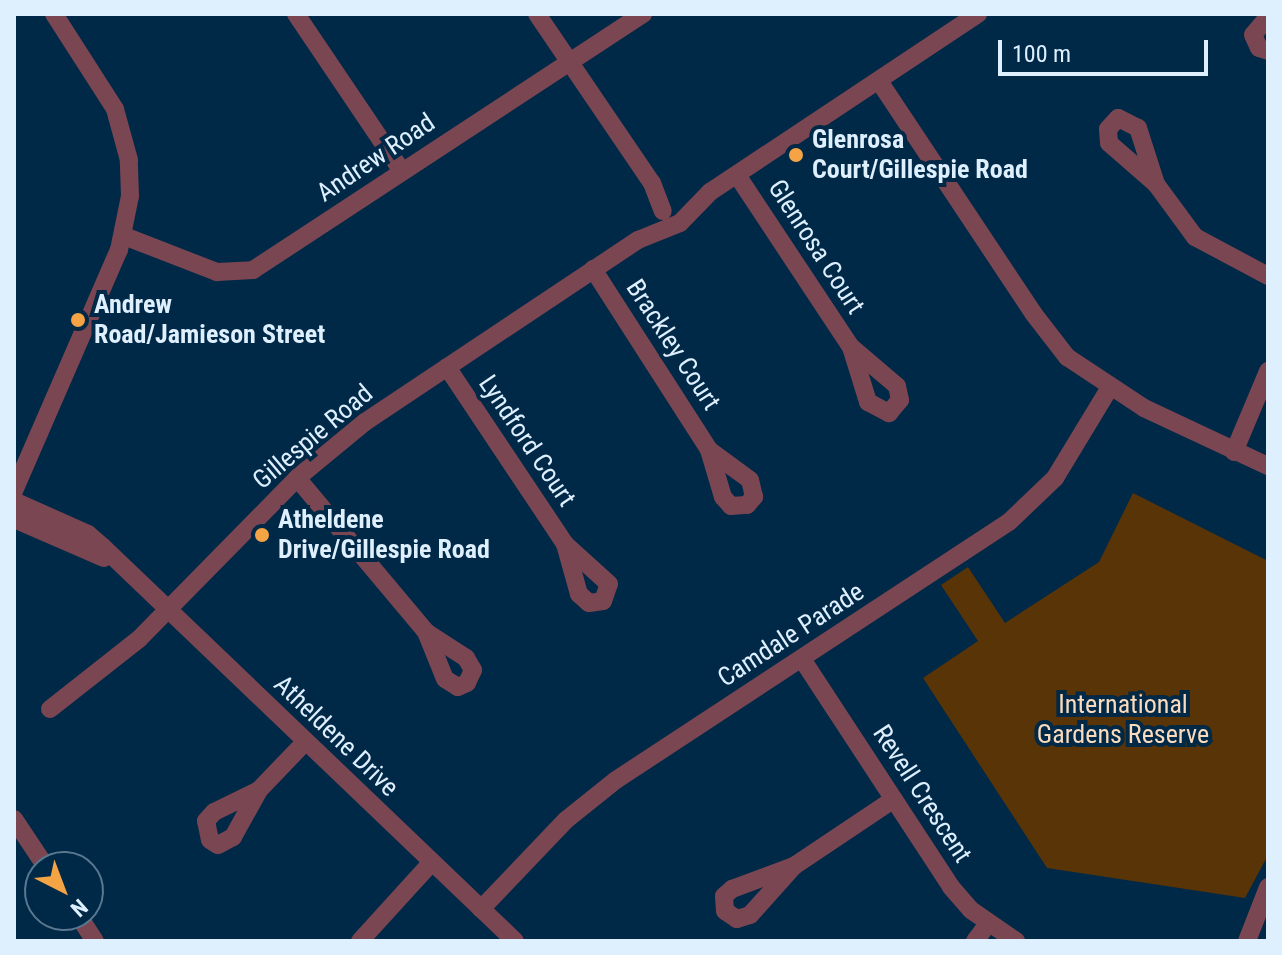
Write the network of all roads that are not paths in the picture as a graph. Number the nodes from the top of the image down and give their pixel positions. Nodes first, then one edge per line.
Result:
1 (54, 14) edge
2 (296, 14) edge
3 (537, 14) edge
4 (643, 14) edge
5 (978, 14) edge
6 (1268, 17) edge
7 (1268, 51) edge
8 (570, 62) junction
9 (879, 81) junction
10 (402, 171) junction
11 (737, 175) junction
12 (1156, 184) dead end
13 (672, 213) junction
14 (124, 236) junction
15 (593, 269) junction
16 (1268, 276) edge
17 (851, 347) dead end
18 (447, 367) junction
19 (1268, 371) edge
20 (1109, 389) junction
21 (709, 450) dead end
22 (1234, 452) junction
23 (1268, 466) edge
24 (297, 478) junction
25 (14, 491) edge
26 (14, 501) edge
27 (14, 519) edge
28 (565, 544) dead end
29 (121, 567) junction
30 (169, 611) junction
31 (426, 632) dead end
32 (802, 659) junction
33 (50, 709) dead end
34 (305, 742) junction
35 (259, 790) dead end
36 (894, 799) junction
37 (14, 819) edge
38 (35, 851) edge
39 (430, 864) junction
40 (794, 866) dead end
41 (1268, 887) edge
42 (481, 909) junction
43 (988, 924) junction
44 (359, 940) edge
45 (515, 941) edge
46 (975, 941) edge
47 (1016, 941) edge
48 (1247, 941) edge

1 - 14 street
2 - 10 street
3 - 8 street
4 - 8 street, Andrew Road
5 - 9 street, Gillespie Road
6 - 7 street
8 - 10 street, Andrew Road
8 - 13 street
9 - 11 street, Gillespie Road
9 - 20 street
10 - 14 street, Andrew Road
11 - 13 street, Gillespie Road
11 - 17 street, Glenrosa Court
12 - 16 street
13 - 15 street, Gillespie Road
14 - 25 street
15 - 18 street, Gillespie Road
15 - 21 street, Brackley Court
18 - 24 street, Gillespie Road
18 - 28 street, Lyndford Court
19 - 22 street
20 - 22 street
20 - 32 street, Camdale Parade
22 - 23 street
24 - 30 street, Gillespie Road
24 - 31 street
26 - 29 street, Atheldene Drive
27 - 29 street, Atheldene Drive
29 - 30 street, Atheldene Drive
30 - 33 street, Gillespie Road
30 - 34 street, Atheldene Drive
32 - 36 street, Revell Crescent
32 - 42 street, Camdale Parade
34 - 35 street
34 - 39 street, Atheldene Drive
36 - 40 street
36 - 43 street, Revell Crescent
37 - 38 street
39 - 42 street, Atheldene Drive
39 - 44 street
41 - 48 street
42 - 45 street, Atheldene Drive
43 - 46 street
43 - 47 street, Revell Crescent

